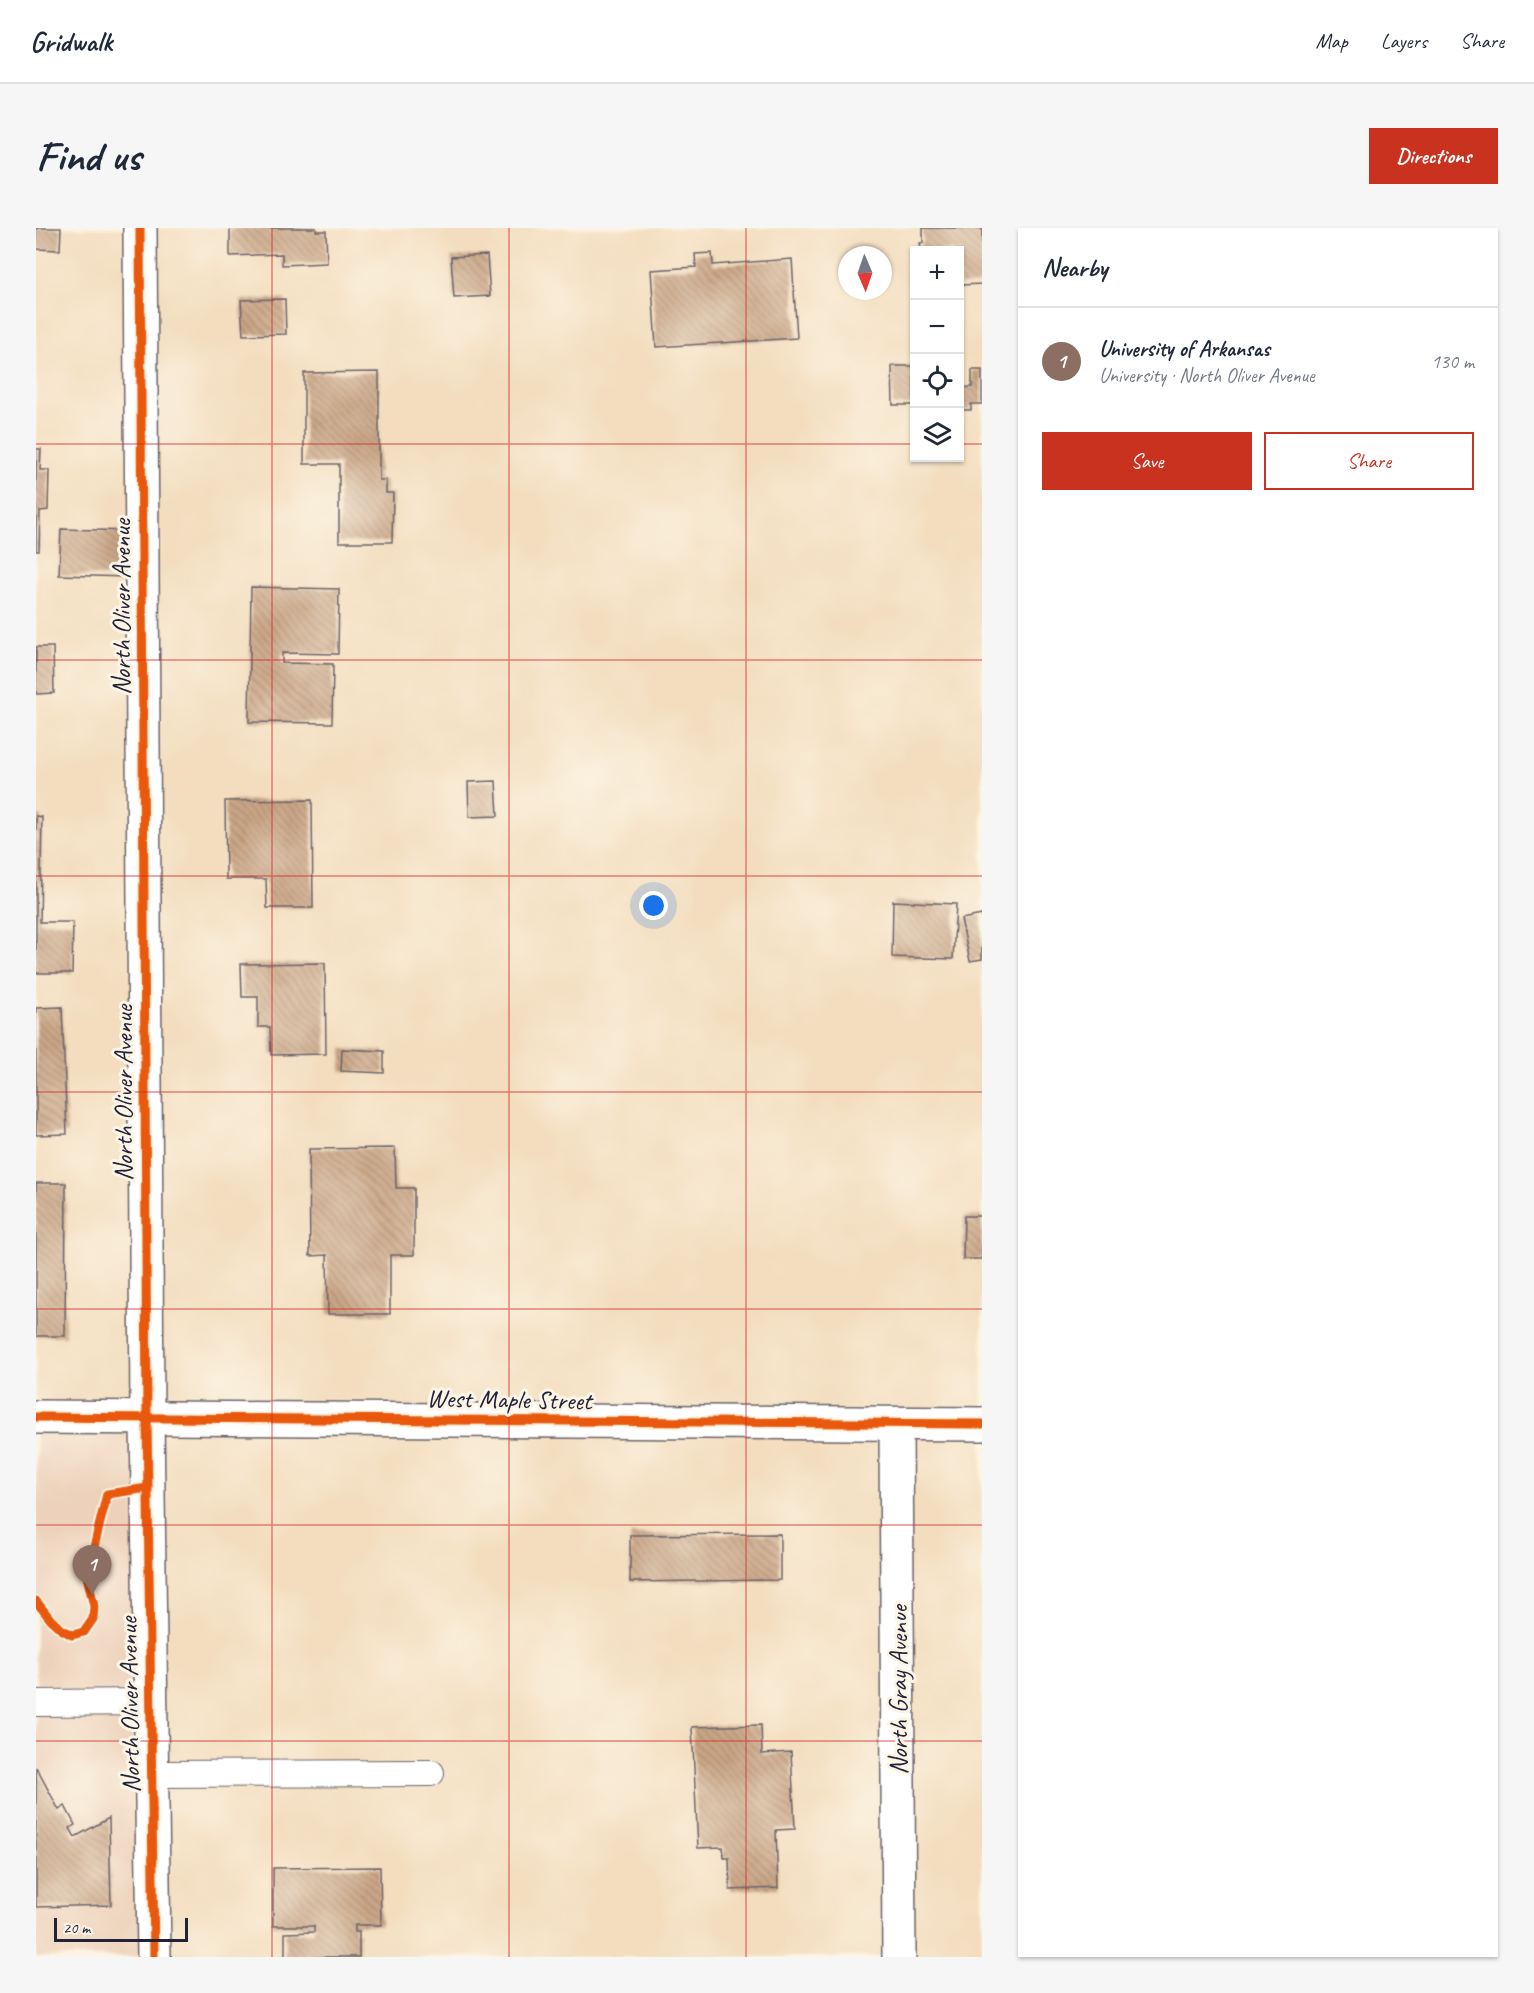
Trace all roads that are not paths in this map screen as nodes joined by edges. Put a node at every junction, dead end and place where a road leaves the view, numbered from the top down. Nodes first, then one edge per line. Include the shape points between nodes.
1 (140, 228) edge
2 (36, 1417) edge
3 (147, 1417) junction
4 (896, 1424) junction
5 (982, 1424) edge
6 (150, 1702) junction
7 (36, 1703) edge
8 (431, 1773) dead end
9 (151, 1774) junction
10 (154, 1957) edge
11 (899, 1957) edge

1 - 3 street, North Oliver Avenue
2 - 3 street, West Maple Street
3 - 4 street, West Maple Street
3 - 6 street, North Oliver Avenue
4 - 5 street, West Maple Street
4 - 11 street, North Gray Avenue
6 - 7 lane
6 - 9 street, North Oliver Avenue
8 - 9 lane
9 - 10 street, North Oliver Avenue

